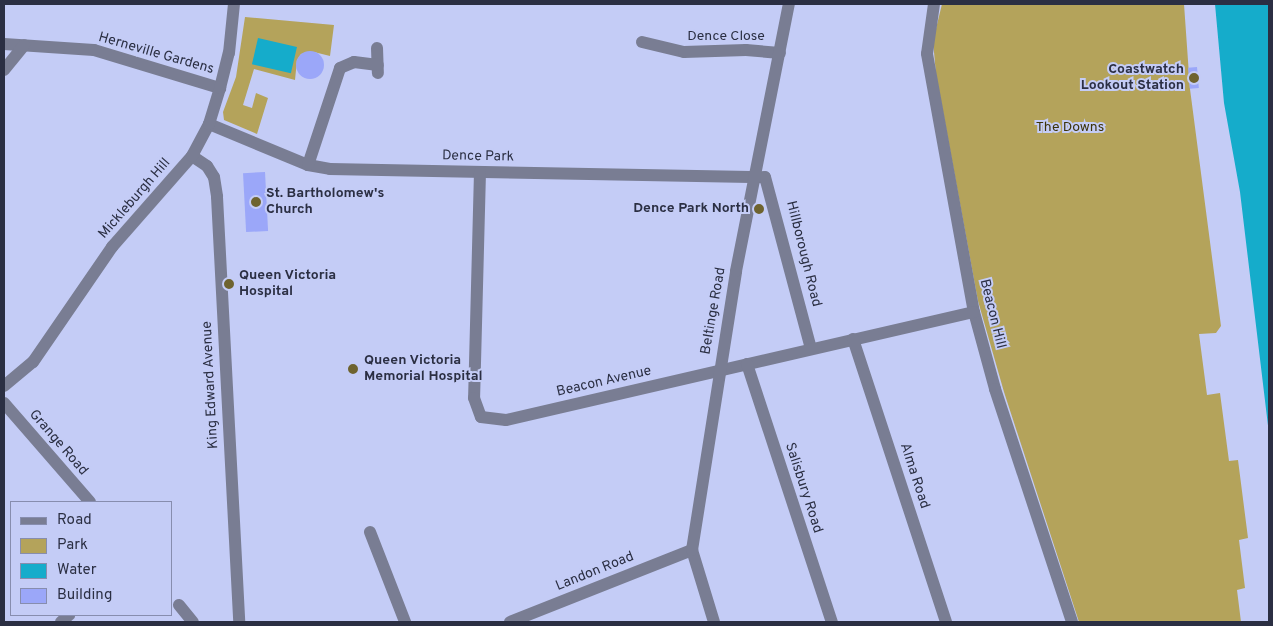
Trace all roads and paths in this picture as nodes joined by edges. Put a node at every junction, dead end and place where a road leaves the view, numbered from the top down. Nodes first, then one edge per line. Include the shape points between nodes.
1 (234, 4) edge
2 (789, 4) edge
3 (934, 4) edge
4 (642, 42) dead end
5 (4, 44) edge
6 (24, 45) junction
7 (377, 48) dead end
8 (780, 53) junction
9 (4, 70) edge
10 (220, 88) junction
11 (209, 124) junction
12 (192, 156) junction
13 (308, 165) junction
14 (480, 172) junction
15 (756, 175) junction
16 (974, 312) junction
17 (853, 339) junction
18 (811, 349) junction
19 (746, 364) junction
20 (720, 370) junction
21 (4, 386) edge
22 (4, 403) edge
23 (89, 501) edge
24 (370, 532) dead end
25 (391, 547) dead end
26 (692, 550) junction
27 (378, 552) junction
28 (179, 605) dead end
29 (193, 622) edge
30 (239, 622) edge
31 (405, 622) edge
32 (510, 622) edge
33 (714, 622) edge
34 (832, 622) edge
35 (946, 622) edge
36 (1072, 622) edge

1 - 10 street, Mickleburgh Hill via 229,53
2 - 8 street, Beltinge Road
3 - 16 street, Beacon Hill via 927,54
4 - 8 street, Dence Close via 684,52 746,50
5 - 6 street, Herneville Gardens
6 - 9 street
6 - 10 street, Herneville Gardens via 94,50
7 - 13 street via 378,69 354,62 340,68
8 - 15 street, Beltinge Road
10 - 11 street, Mickleburgh Hill
11 - 12 street, Mickleburgh Hill
11 - 13 street, Dence Park
12 - 21 street, Mickleburgh Hill via 112,247 33,362
12 - 30 street, King Edward Avenue via 208,166 214,177 217,197
13 - 14 street, Dence Park via 330,169
14 - 15 street, Dence Park
14 - 20 street, Beacon Avenue via 474,398 481,417 506,420
15 - 18 street, Hillborough Road via 765,177 770,189
15 - 20 street, Beltinge Road
16 - 17 street, Beacon Avenue
16 - 36 street, Beacon Hill via 998,398
17 - 18 street, Beacon Avenue
17 - 35 street, Alma Road
18 - 19 street, Beacon Avenue
19 - 20 street, Beacon Avenue
19 - 34 street, Salisbury Road
20 - 26 street, Beltinge Road
22 - 23 street, Grange Road
24 - 27 street
25 - 27 street
26 - 32 street, Landon Road
26 - 33 street, Beltinge Road
27 - 31 street
28 - 29 street

